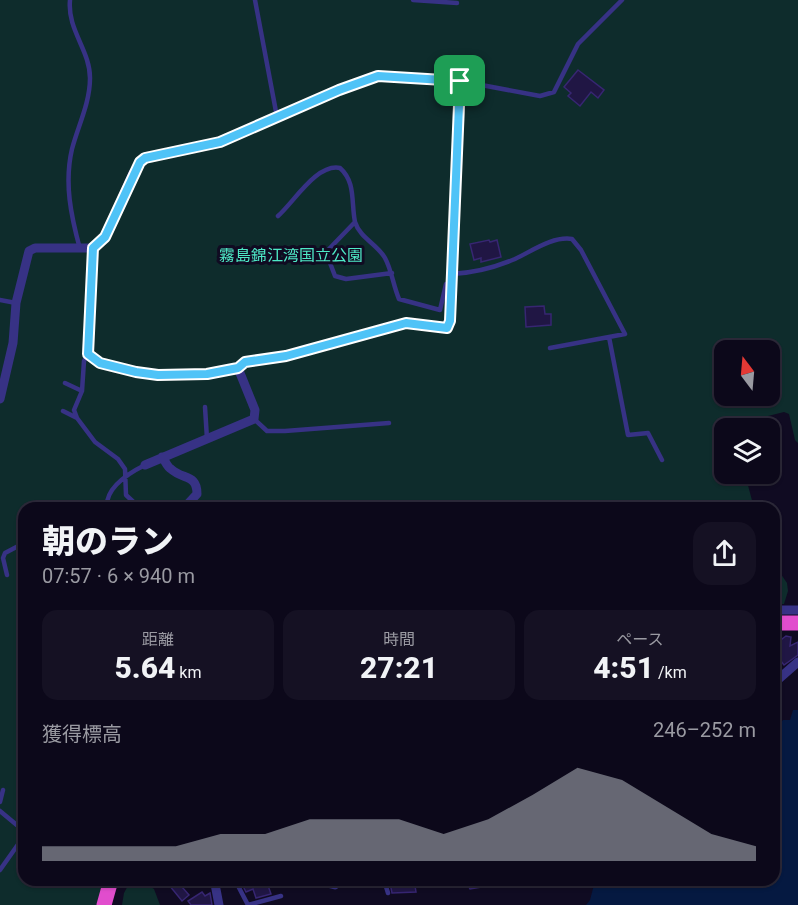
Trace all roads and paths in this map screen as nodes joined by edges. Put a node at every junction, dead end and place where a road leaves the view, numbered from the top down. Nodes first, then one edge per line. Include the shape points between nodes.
1 (70, 0) edge
2 (255, 0) edge
3 (413, 0) edge
4 (622, 0) edge
5 (456, 3) dead end
6 (460, 81) junction
7 (277, 117) junction
8 (278, 216) dead end
9 (355, 222) junction
10 (93, 248) junction
11 (80, 249) junction
12 (392, 273) junction
13 (452, 279) junction
14 (0, 300) edge
15 (16, 303) junction
16 (609, 337) junction
17 (550, 348) dead end
18 (88, 354) junction
19 (238, 368) junction
20 (65, 383) dead end
21 (82, 391) junction
22 (1, 394) edge
23 (205, 407) dead end
24 (63, 411) dead end
25 (76, 418) junction
26 (254, 419) junction
27 (389, 423) dead end
28 (207, 439) junction
29 (162, 457) junction
30 (662, 460) dead end
31 (144, 465) joint
32 (125, 477) junction
33 (108, 502) edge
34 (134, 502) edge
35 (190, 502) edge
36 (18, 546) edge
37 (8, 575) dead end
38 (780, 610) edge
39 (798, 610) edge
40 (780, 623) edge
41 (798, 623) edge
42 (798, 662) edge
43 (780, 678) edge
44 (3, 790) dead end
45 (0, 802) edge
46 (0, 811) edge
47 (18, 826) edge
48 (18, 844) edge
49 (0, 870) edge
50 (109, 886) edge
51 (215, 886) edge
52 (238, 886) edge
53 (386, 886) edge
54 (388, 893) dead end
55 (281, 896) dead end
56 (104, 905) edge
57 (219, 905) edge
58 (248, 905) edge

1 - 11 lane via 74,33 89,63 90,80 72,151 68,188
2 - 7 lane
3 - 5 lane
4 - 6 lane via 578,44 554,92 540,96
6 - 7 street via 378,76
6 - 13 street
7 - 10 street via 220,142 145,158 133,173 105,237
8 - 9 lane via 318,173 335,167 348,179
9 - 12 lane via 360,233 385,257
9 - 12 lane via 329,249 327,255 335,276 346,279
10 - 11 street
10 - 18 lane
11 - 15 street via 29,251
12 - 13 lane via 402,301 440,310 446,284
13 - 16 lane via 556,241 572,239 625,334
13 - 19 street via 447,328 406,323 286,356 245,362
14 - 15 lane
15 - 22 street via 13,343
16 - 17 lane
16 - 30 lane via 628,435 648,433
18 - 19 lane via 100,363 158,375 207,374
18 - 21 lane
19 - 26 street via 255,410
20 - 21 lane
21 - 25 lane via 74,410
23 - 28 lane
24 - 25 lane
25 - 32 lane via 95,442 118,459
26 - 27 lane via 267,431
26 - 28 street
28 - 29 street
29 - 31 street
29 - 35 street via 171,469 194,479 197,494
31 - 32 lane
32 - 33 lane via 112,490
32 - 34 lane via 126,495
36 - 37 lane via 4,553
38 - 39 street
40 - 41 highway
42 - 43 street
44 - 45 lane
46 - 47 lane
48 - 49 lane
50 - 56 highway
51 - 57 street
52 - 58 lane
53 - 54 lane
55 - 58 lane

